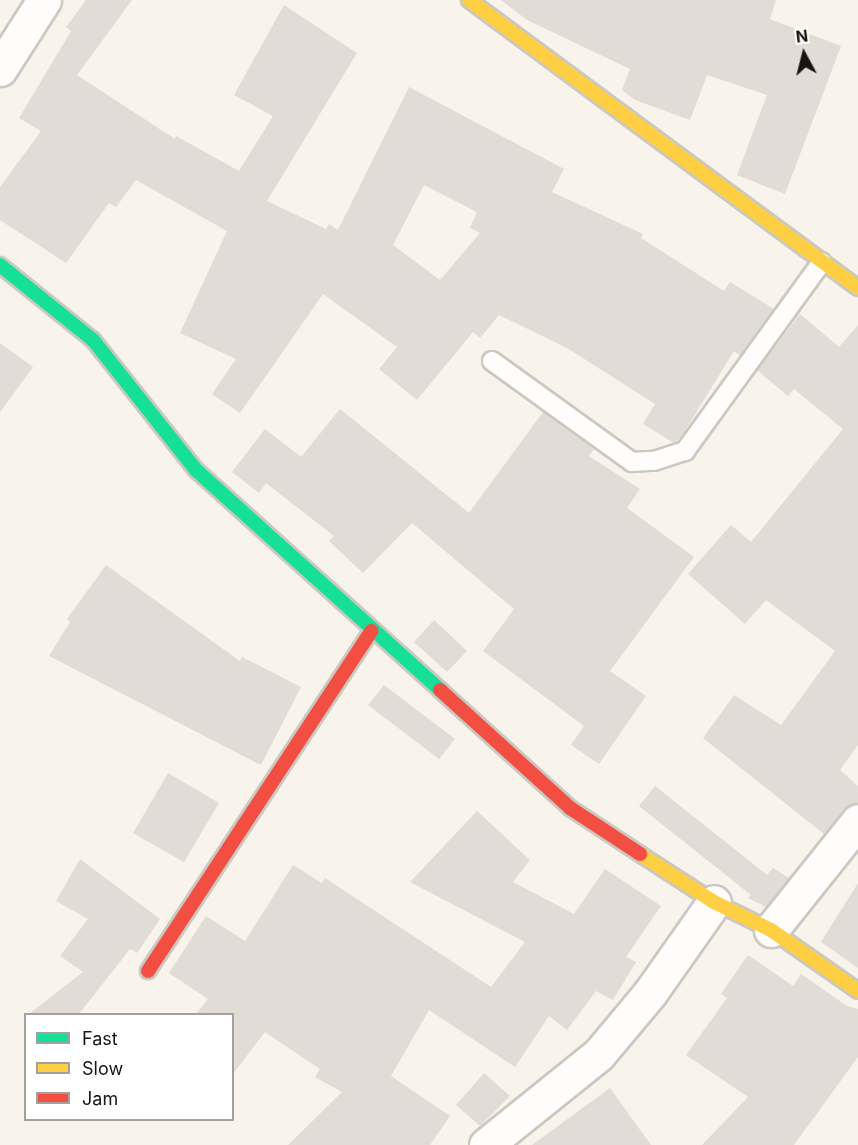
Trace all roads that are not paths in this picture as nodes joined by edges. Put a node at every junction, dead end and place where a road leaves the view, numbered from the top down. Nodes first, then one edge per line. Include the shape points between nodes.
1 (44, 0) edge
2 (469, 0) edge
3 (0, 69) edge
4 (822, 262) junction
5 (0, 265) edge
6 (858, 288) edge
7 (492, 361) dead end
8 (371, 631) junction
9 (858, 821) edge
10 (714, 902) junction
11 (771, 930) junction
12 (148, 971) dead end
13 (858, 991) edge
14 (486, 1145) edge

1 - 3 street
2 - 4 street
4 - 6 street
4 - 7 lane via 685,451 654,461 632,462
5 - 8 street via 93,340 196,470
8 - 10 street via 570,808
8 - 12 street
9 - 11 street
10 - 11 street
10 - 14 street via 650,993 599,1054
11 - 13 street

